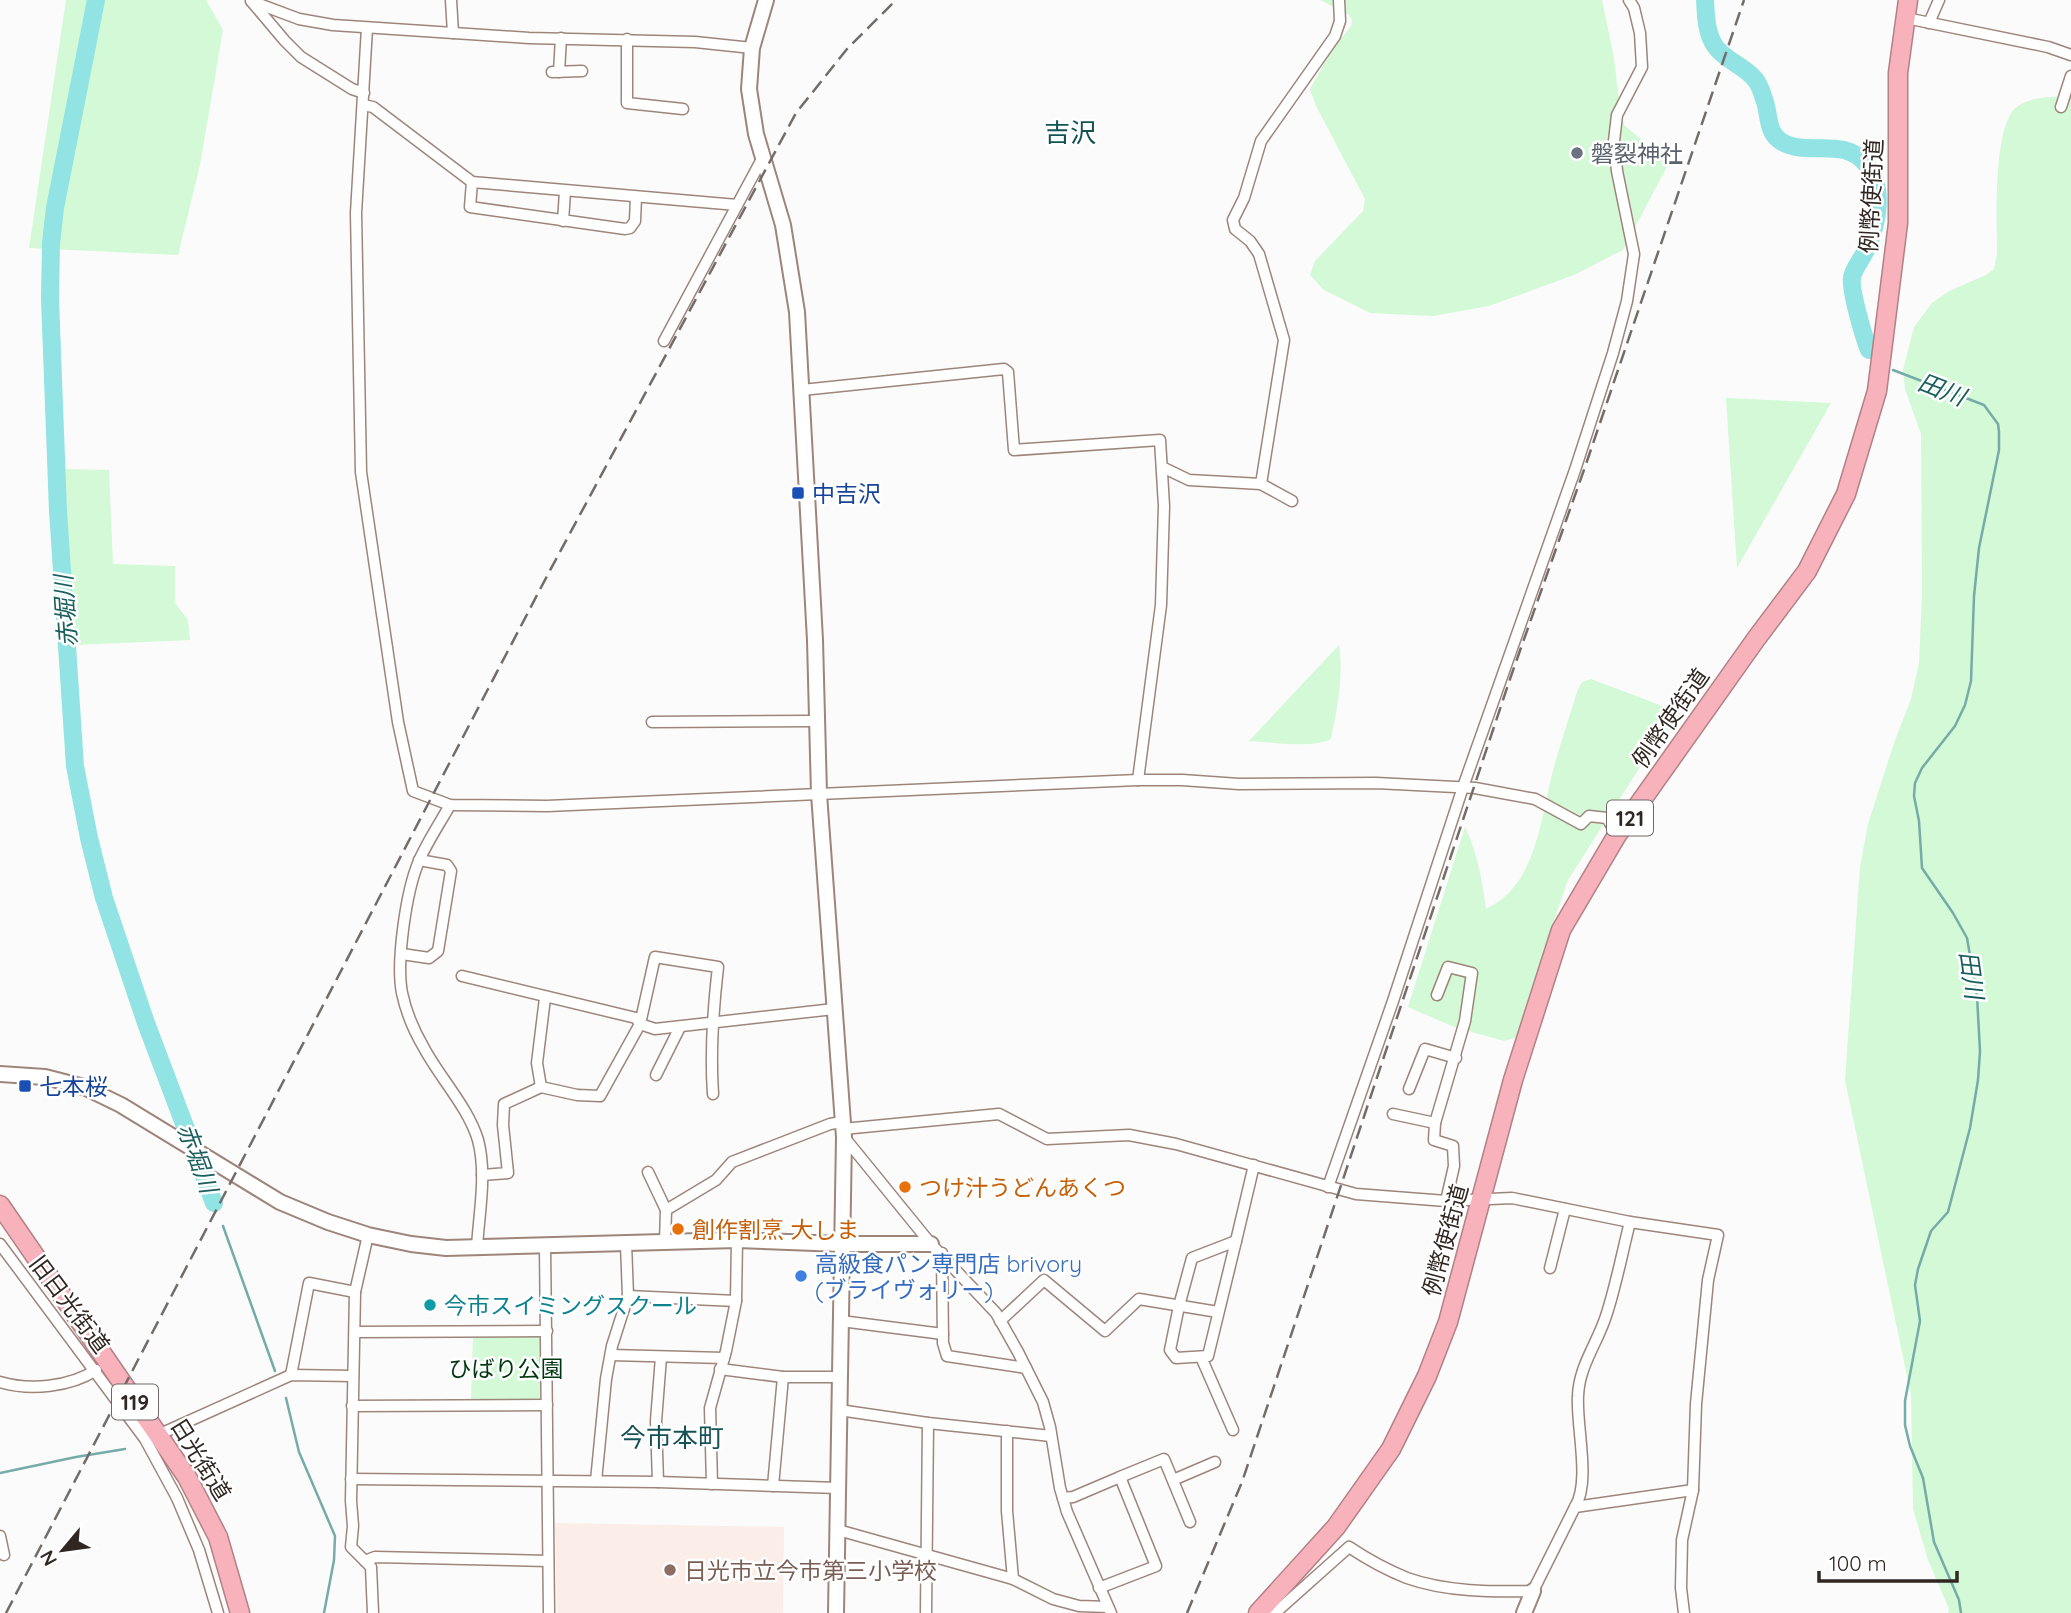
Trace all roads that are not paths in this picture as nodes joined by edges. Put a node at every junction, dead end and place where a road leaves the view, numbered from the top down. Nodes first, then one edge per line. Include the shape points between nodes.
1 (251, 0) edge
2 (451, 0) edge
3 (766, 0) edge
4 (1339, 0) edge
5 (1629, 0) edge
6 (1939, 0) edge
7 (1907, 9) edge
8 (1929, 23) junction
9 (367, 28) junction
10 (453, 33) junction
11 (561, 38) junction
12 (627, 39) junction
13 (752, 48) junction
14 (2071, 55) edge
15 (582, 71) dead end
16 (2071, 76) edge
17 (364, 93) junction
18 (363, 105) junction
19 (2061, 107) dead end
20 (683, 109) dead end
21 (763, 157) junction
22 (472, 182) junction
23 (565, 192) junction
24 (636, 197) junction
25 (737, 205) junction
26 (563, 221) junction
27 (664, 341) dead end
28 (802, 390) junction
29 (1162, 467) junction
30 (1261, 484) junction
31 (1292, 501) dead end
32 (816, 721) junction
33 (652, 722) dead end
34 (1138, 780) junction
35 (1463, 787) junction
36 (819, 794) junction
37 (450, 805) junction
38 (1617, 835) junction
39 (419, 860) junction
40 (402, 954) junction
41 (461, 976) dead end
42 (1437, 995) dead end
43 (545, 998) junction
44 (834, 1009) junction
45 (712, 1023) junction
46 (640, 1024) junction
47 (680, 1027) junction
48 (1456, 1058) junction
49 (0, 1074) edge
50 (656, 1075) dead end
51 (541, 1087) junction
52 (1409, 1088) dead end
53 (713, 1094) dead end
54 (1393, 1114) dead end
55 (1435, 1123) junction
56 (843, 1129) junction
57 (1254, 1165) junction
58 (648, 1172) dead end
59 (482, 1175) junction
60 (1328, 1187) junction
61 (1481, 1199) junction
62 (1446, 1200) junction
63 (0, 1205) edge
64 (1565, 1209) junction
65 (666, 1210) junction
66 (1630, 1222) junction
67 (18, 1233) junction
68 (368, 1235) junction
69 (737, 1240) junction
70 (1236, 1241) junction
71 (665, 1243) junction
72 (0, 1244) edge
73 (626, 1244) junction
74 (841, 1244) junction
75 (545, 1246) junction
76 (477, 1247) junction
77 (937, 1249) junction
78 (1550, 1268) dead end
79 (355, 1292) junction
80 (628, 1296) junction
81 (736, 1301) junction
82 (1179, 1306) junction
83 (1218, 1312) junction
84 (841, 1321) junction
85 (1000, 1321) junction
86 (547, 1331) junction
87 (355, 1332) junction
88 (943, 1335) junction
89 (611, 1355) junction
90 (661, 1357) junction
91 (1201, 1357) junction
92 (724, 1358) junction
93 (1026, 1368) junction
94 (720, 1369) junction
95 (96, 1370) junction
96 (291, 1375) junction
97 (353, 1376) junction
98 (782, 1377) junction
99 (839, 1377) junction
100 (0, 1382) edge
101 (547, 1405) junction
102 (352, 1406) junction
103 (839, 1410) junction
104 (928, 1423) junction
105 (1233, 1430) dead end
106 (1006, 1431) junction
107 (158, 1435) junction
108 (1051, 1436) junction
109 (1215, 1462) dead end
110 (1120, 1477) junction
111 (351, 1479) junction
112 (548, 1480) junction
113 (1173, 1480) junction
114 (596, 1481) junction
115 (658, 1482) junction
116 (712, 1484) junction
117 (773, 1486) junction
118 (838, 1488) junction
119 (1693, 1490) junction
120 (1063, 1498) junction
121 (1575, 1507) junction
122 (1190, 1522) dead end
123 (838, 1530) junction
124 (0, 1536) edge
125 (925, 1554) junction
126 (4, 1555) dead end
127 (365, 1561) junction
128 (548, 1561) junction
129 (1013, 1579) junction
130 (1099, 1588) junction
131 (1533, 1591) junction
132 (1110, 1610) edge
133 (218, 1613) edge
134 (240, 1613) edge
135 (373, 1613) edge
136 (549, 1613) edge
137 (836, 1613) edge
138 (926, 1613) edge
139 (1258, 1613) edge
140 (1275, 1613) edge
141 (1524, 1613) edge
142 (1684, 1613) edge

1 - 9 street via 313,23
1 - 17 street via 301,57
2 - 10 street
3 - 13 street
4 - 30 street via 1335,36 1261,141 1233,220 1235,229 1259,254 1284,340
5 - 35 street via 1640,33 1642,67 1617,115 1614,141 1634,254 1628,301 1579,457
6 - 8 street
7 - 8 street
7 - 38 highway, 例幣使街道 / 121 via 1898,73 1898,223 1877,391 1846,494 1807,571
8 - 14 street
9 - 10 street
9 - 17 street
10 - 11 street
11 - 12 street
11 - 15 street via 555,72
12 - 13 street
12 - 20 street via 627,103
13 - 21 street via 748,89
16 - 19 street
17 - 18 street
18 - 22 street via 373,107
18 - 37 street via 356,214 364,498 413,791
21 - 25 street
21 - 28 street via 790,264
22 - 23 street
22 - 26 street via 470,208
23 - 24 street
23 - 26 street
24 - 25 street
24 - 26 street via 635,221 630,228
25 - 27 street
28 - 29 street via 1004,369 1008,372 1014,450 1160,440
28 - 32 street
29 - 30 street via 1189,480
29 - 34 street via 1161,605
30 - 31 street
32 - 33 street
32 - 36 street
34 - 35 street
34 - 36 street
35 - 38 street via 1535,799 1581,824 1590,816 1607,818
35 - 60 street
36 - 37 street via 547,806
36 - 44 street
37 - 39 street
38 - 61 highway, 例幣使街道 / 121 via 1561,930
39 - 40 street
39 - 40 street via 447,865 451,871 438,951 429,958
40 - 59 street via 402,993 411,1021 476,1135
41 - 43 street
42 - 48 street via 1448,967 1472,973
43 - 46 street via 636,1018
43 - 51 street via 537,1063
44 - 45 street
44 - 56 street
45 - 46 street via 718,967 655,957
45 - 47 street
45 - 53 street
46 - 47 street via 655,1029
46 - 51 street via 600,1096
47 - 50 street
48 - 52 street via 1425,1049
48 - 55 street
49 - 68 street via 38,1076 85,1087 280,1202
51 - 59 street via 504,1104 508,1173
54 - 55 street
55 - 62 street via 1434,1140 1453,1146 1454,1166
56 - 57 street via 999,1114 1047,1139 1129,1135
56 - 65 street via 830,1124 732,1162 716,1180
56 - 74 street
56 - 77 street
57 - 60 street
57 - 70 street
58 - 65 street
59 - 76 street
60 - 62 street via 1356,1194
61 - 62 street
61 - 64 street via 1512,1198
61 - 139 highway, 例幣使街道 / 121 via 1448,1322 1391,1448 1336,1527
63 - 67 highway, 日光街道 / 119
64 - 66 street
64 - 78 street
65 - 71 street
66 - 119 street via 1718,1235 1702,1335
66 - 121 street via 1605,1318 1580,1375 1577,1398 1582,1461 1580,1500
67 - 72 street
67 - 107 highway, 日光街道 / 119
68 - 76 street via 427,1246
68 - 79 street
69 - 71 street
69 - 74 street
69 - 81 street
70 - 82 street via 1192,1258
70 - 83 street
71 - 73 street
72 - 95 street, 旧日光街道
73 - 75 street
73 - 80 street
74 - 77 street
74 - 84 street
75 - 76 street
75 - 86 street
77 - 85 street
77 - 88 street
79 - 87 street
79 - 96 street via 309,1283
80 - 81 street
80 - 89 street
81 - 92 street
82 - 83 street
82 - 85 street via 1139,1299 1105,1331 1044,1280
82 - 91 street via 1170,1350 1176,1358
83 - 91 street via 1208,1356
84 - 88 street
84 - 99 street
85 - 93 street
86 - 87 street
86 - 101 street
87 - 97 street
88 - 93 street via 947,1356
89 - 90 street
89 - 114 street
90 - 92 street
90 - 115 street
91 - 105 street
92 - 94 street
93 - 108 street
94 - 98 street
94 - 116 street via 710,1408
95 - 100 street via 72,1382 31,1386
95 - 133 street, 旧日光街道 via 145,1439 177,1498
96 - 97 street
96 - 107 street
97 - 102 street
98 - 99 street
98 - 117 street
99 - 103 street
101 - 102 street
101 - 112 street
102 - 111 street
103 - 104 street
103 - 118 street
104 - 106 street
104 - 125 street
106 - 108 street
106 - 129 street
107 - 134 highway, 日光街道 / 119 via 211,1520
108 - 120 street
109 - 113 street
110 - 113 street via 1164,1459
110 - 120 street
110 - 130 street via 1156,1566
111 - 112 street
111 - 127 street via 351,1547
112 - 114 street
112 - 128 street
113 - 122 street
114 - 115 street
115 - 116 street
116 - 117 street
117 - 118 street
118 - 123 street
119 - 121 street
119 - 142 street via 1682,1540
120 - 130 street
121 - 131 street
123 - 125 street
123 - 137 street
124 - 126 street
125 - 129 street
125 - 138 street
127 - 128 street via 375,1557
127 - 135 street via 370,1567
128 - 136 street
129 - 132 street via 1054,1599
130 - 132 street
131 - 140 street via 1447,1587 1409,1579 1349,1547
131 - 141 street

